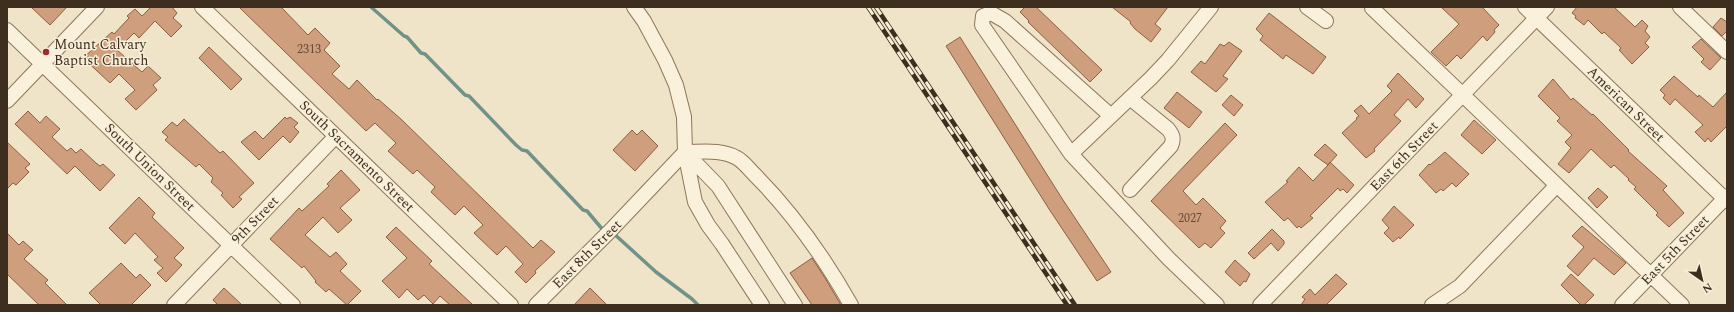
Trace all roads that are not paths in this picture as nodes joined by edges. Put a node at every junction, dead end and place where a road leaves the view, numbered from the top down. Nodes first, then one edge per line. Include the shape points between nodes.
1 (97, 7) edge
2 (202, 7) edge
3 (634, 7) edge
4 (1210, 7) edge
5 (1307, 7) edge
6 (1525, 7) edge
7 (1547, 7) edge
8 (1680, 7) edge
9 (1372, 8) edge
10 (1537, 18) junction
11 (1326, 21) dead end
12 (7, 30) edge
13 (1727, 52) edge
14 (42, 64) junction
15 (1463, 95) junction
16 (1130, 98) junction
17 (7, 101) edge
18 (1111, 116) junction
19 (336, 136) junction
20 (685, 152) junction
21 (1071, 154) junction
22 (1557, 185) junction
23 (1130, 190) dead end
24 (1726, 198) edge
25 (231, 246) junction
26 (1651, 275) junction
27 (174, 305) edge
28 (293, 305) edge
29 (511, 305) edge
30 (536, 305) edge
31 (762, 305) edge
32 (795, 305) edge
33 (851, 305) edge
34 (1217, 305) edge
35 (1260, 305) edge
36 (1432, 305) edge
37 (1622, 305) edge
38 (1682, 305) edge

1 - 14 street
2 - 19 street, South Sacramento Street
3 - 20 street via 665,60 676,85 684,117
4 - 16 street via 1151,78
5 - 11 street
6 - 10 street, American Street
7 - 10 street, East 6th Street
8 - 13 street
9 - 15 street
10 - 15 street, East 6th Street
10 - 24 street, American Street
12 - 14 street, South Union Street
14 - 17 street
14 - 25 street, South Union Street
15 - 22 street
15 - 35 street, East 6th Street
16 - 18 street
16 - 23 street via 1168,129 1173,140 1171,146
18 - 21 street
18 - 21 street via 1005,21 991,13 983,16 982,24
19 - 25 street, 9th Street
19 - 29 street, South Sacramento Street
20 - 30 street, East 8th Street
20 - 31 street via 695,202
20 - 32 street via 718,186
20 - 33 street via 721,151 738,158 761,181 800,229 840,285
21 - 34 street via 1169,259
22 - 26 street
22 - 36 street via 1460,286
24 - 26 street, East 5th Street
25 - 27 street, 9th Street
25 - 28 street, South Union Street
26 - 37 street, East 5th Street
26 - 38 street

